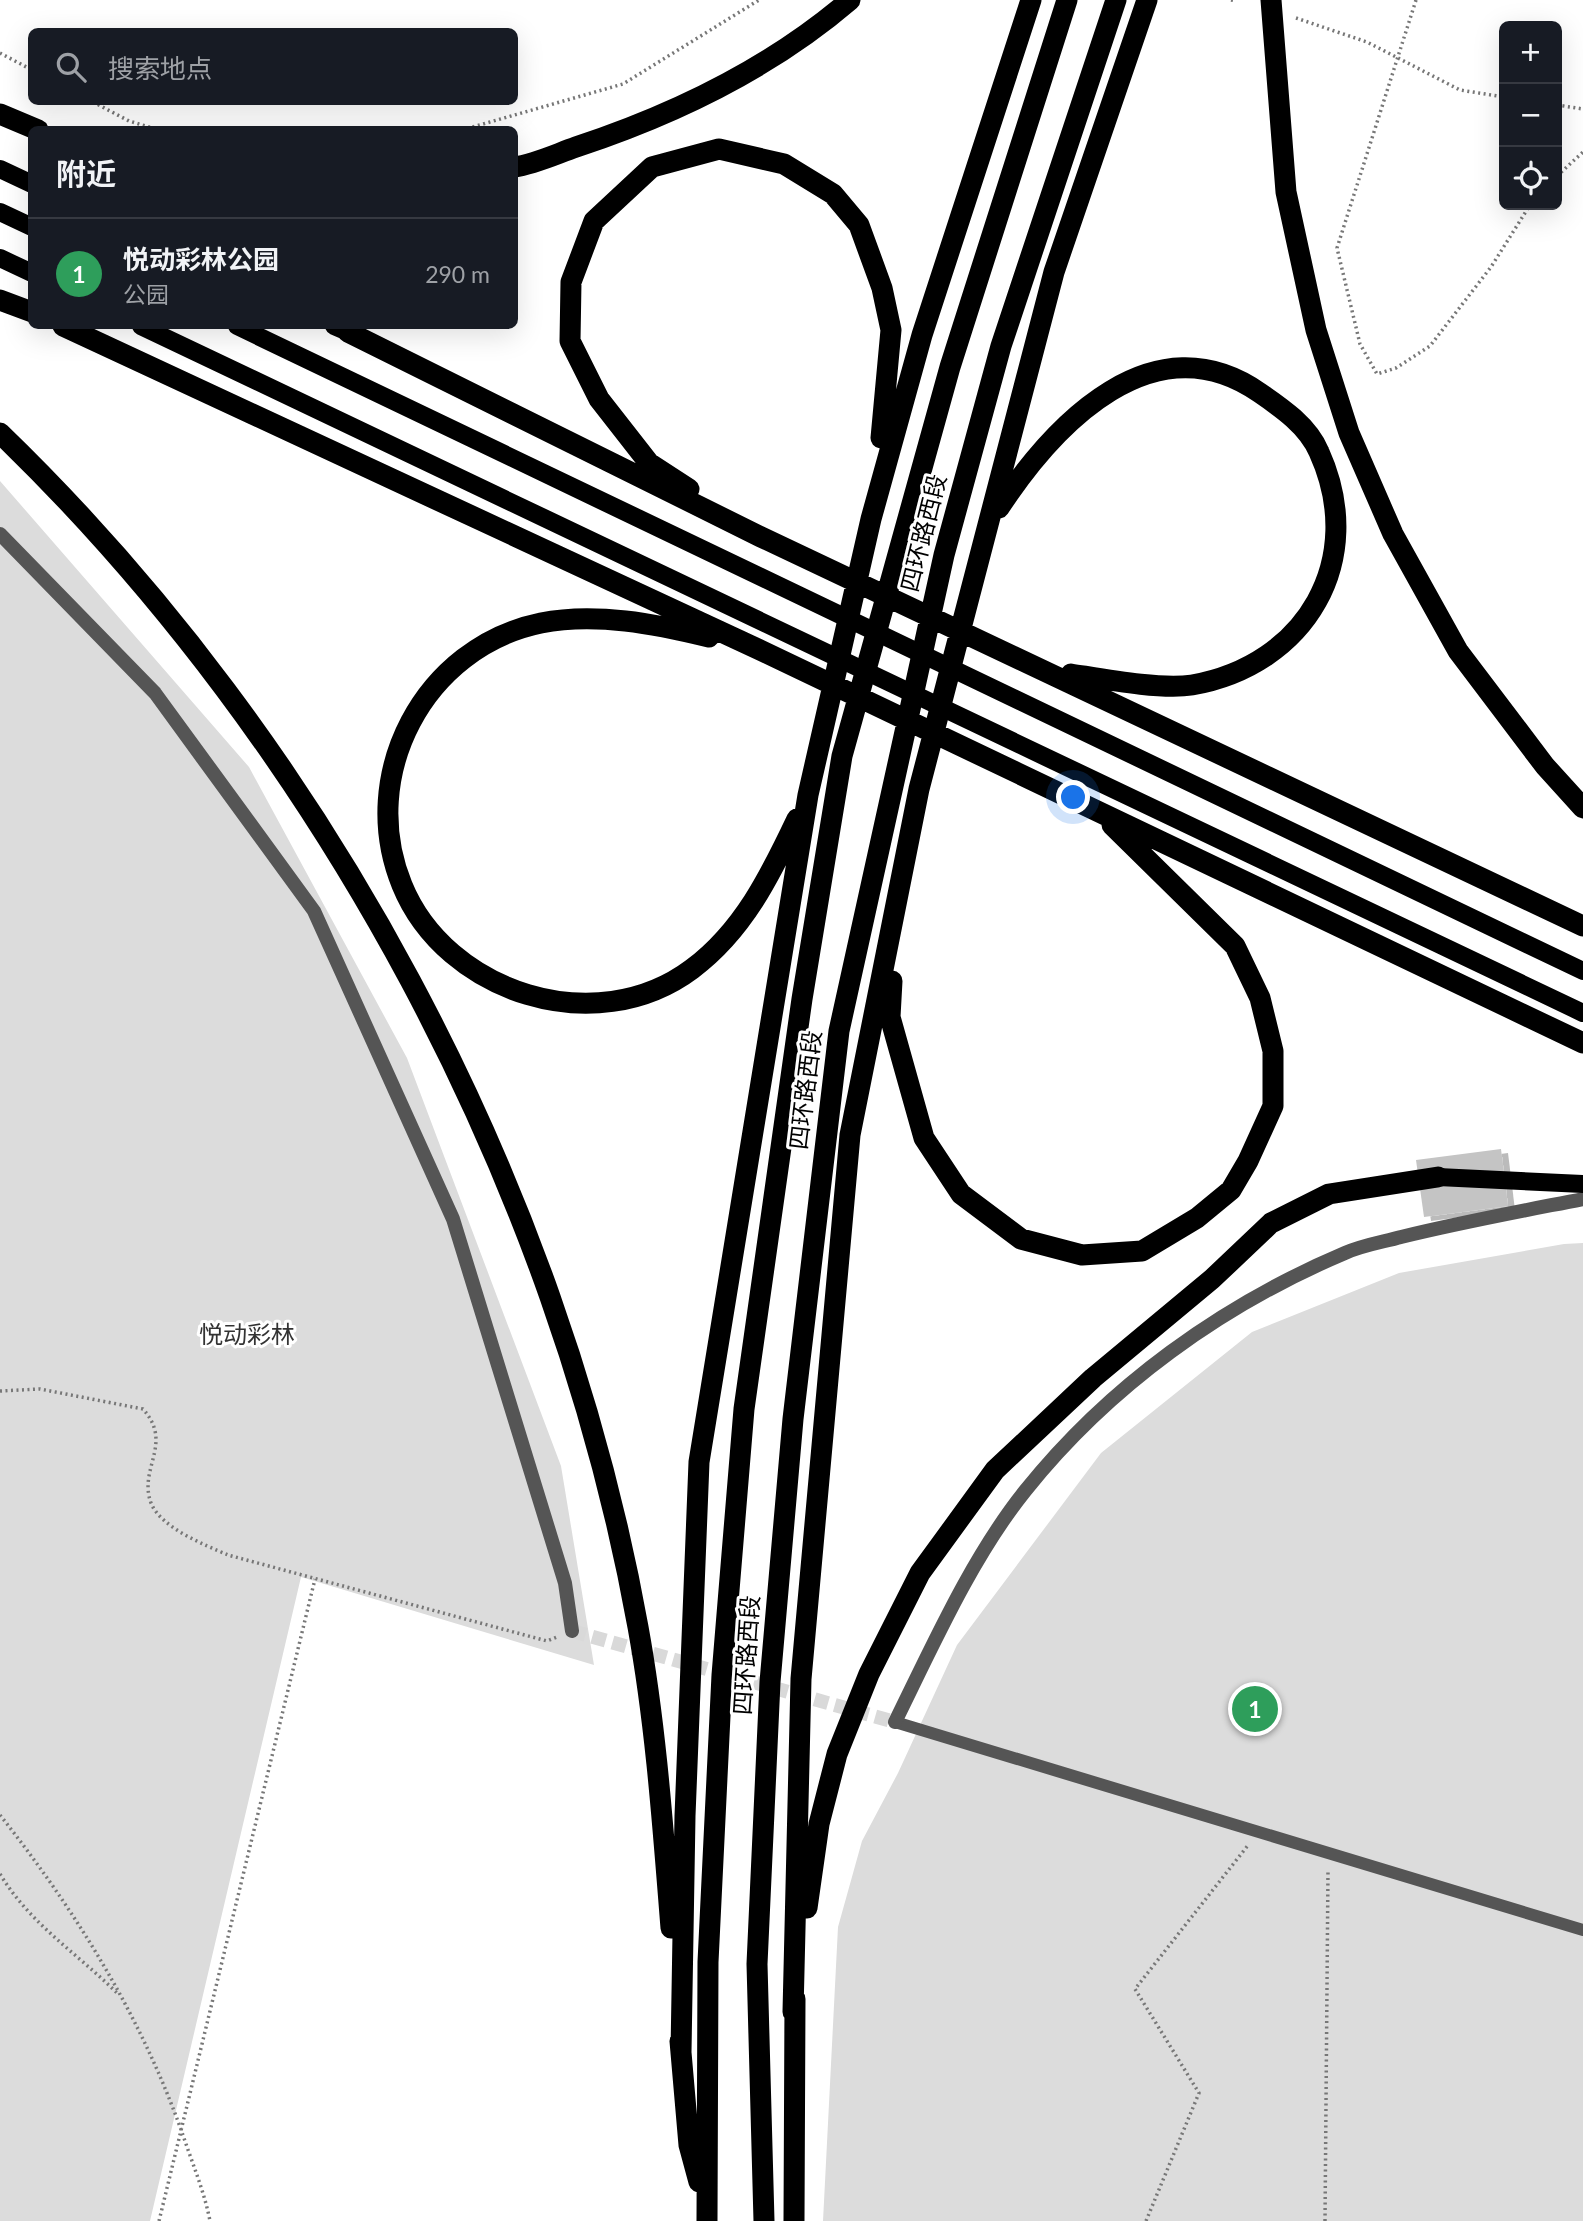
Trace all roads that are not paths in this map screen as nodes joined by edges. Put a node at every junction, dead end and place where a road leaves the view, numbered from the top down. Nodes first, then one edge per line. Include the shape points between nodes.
1 (850, 0) edge
2 (1031, 0) edge
3 (1067, 0) edge
4 (1116, 0) edge
5 (1147, 0) edge
6 (1271, 0) edge
7 (0, 114) edge
8 (28, 126) edge
9 (518, 166) edge
10 (0, 169) edge
11 (28, 182) edge
12 (0, 212) edge
13 (28, 225) edge
14 (0, 258) edge
15 (28, 271) edge
16 (0, 300) edge
17 (28, 310) edge
18 (69, 329) edge
19 (147, 329) edge
20 (243, 329) edge
21 (341, 329) edge
22 (0, 433) edge
23 (870, 519) junction
24 (990, 521) junction
25 (0, 534) edge
26 (761, 537) junction
27 (760, 650) junction
28 (1048, 671) junction
29 (808, 795) junction
30 (1583, 808) edge
31 (1100, 814) junction
32 (896, 901) junction
33 (1583, 926) edge
34 (1583, 971) edge
35 (1583, 1013) edge
36 (1583, 1043) edge
37 (1438, 1177) joint
38 (1583, 1184) edge
39 (1583, 1199) edge
40 (572, 1631) road end
41 (895, 1722) joint
42 (1583, 1930) edge
43 (793, 2012) junction
44 (681, 2052) junction
45 (706, 2212) edge
46 (764, 2221) edge
47 (794, 2221) edge

1 - 9 highway via 823,23 711,91 616,134
2 - 23 highway via 922,335
3 - 45 highway, 四环路西段 via 950,367 842,756 802,999 744,1409 721,1689 708,1962
4 - 46 highway, 四环路西段 via 1001,346 944,555 839,1031 793,1419 770,1682 757,1964
5 - 24 highway via 1054,272
6 - 30 highway via 1286,192 1316,330 1349,433 1393,534 1458,651 1545,766
7 - 8 highway
10 - 11 main road
12 - 13 main road
14 - 15 main road
16 - 17 highway
18 - 27 highway
19 - 35 main road
20 - 34 main road
21 - 26 highway
22 - 44 highway via 149,591 274,757 382,931 438,1034 491,1150 545,1284 582,1398 638,1627 660,1792
23 - 26 highway via 888,390 891,330 882,288 859,225 833,194 784,164 719,149 652,167 594,221 571,282 570,341 599,399 649,463
23 - 29 highway
24 - 28 highway via 1045,446 1093,401 1147,371 1197,367 1248,384 1289,413 1319,450 1336,503 1335,556 1322,598 1288,641 1237,674 1189,685
24 - 32 highway via 919,789
25 - 40 street via 155,693 314,912 453,1219 565,1583
26 - 28 highway
27 - 29 highway via 683,630 585,619 541,623 498,637 453,667 421,700 399,741 389,780 387,831 402,886 423,922 455,958 496,983 532,998 569,1003 612,1001 651,991 689,971 718,948 764,889
27 - 31 highway
28 - 33 highway
29 - 44 highway via 699,1462
31 - 32 highway via 1235,946 1260,998 1273,1051 1273,1107 1231,1190 1197,1219 1142,1251 1082,1255 1021,1239 961,1194 924,1138 890,1017
31 - 36 highway
32 - 43 highway via 850,1135 824,1408 801,1679
37 - 38 main road
37 - 43 highway via 1329,1194 1271,1223 1093,1378 996,1470 920,1573 869,1674 837,1754 819,1824
39 - 41 street via 1458,1223 1347,1252 1238,1306 1161,1356 1098,1412 1025,1492 958,1595
41 - 42 lane
43 - 47 highway
44 - 45 highway via 689,2145

